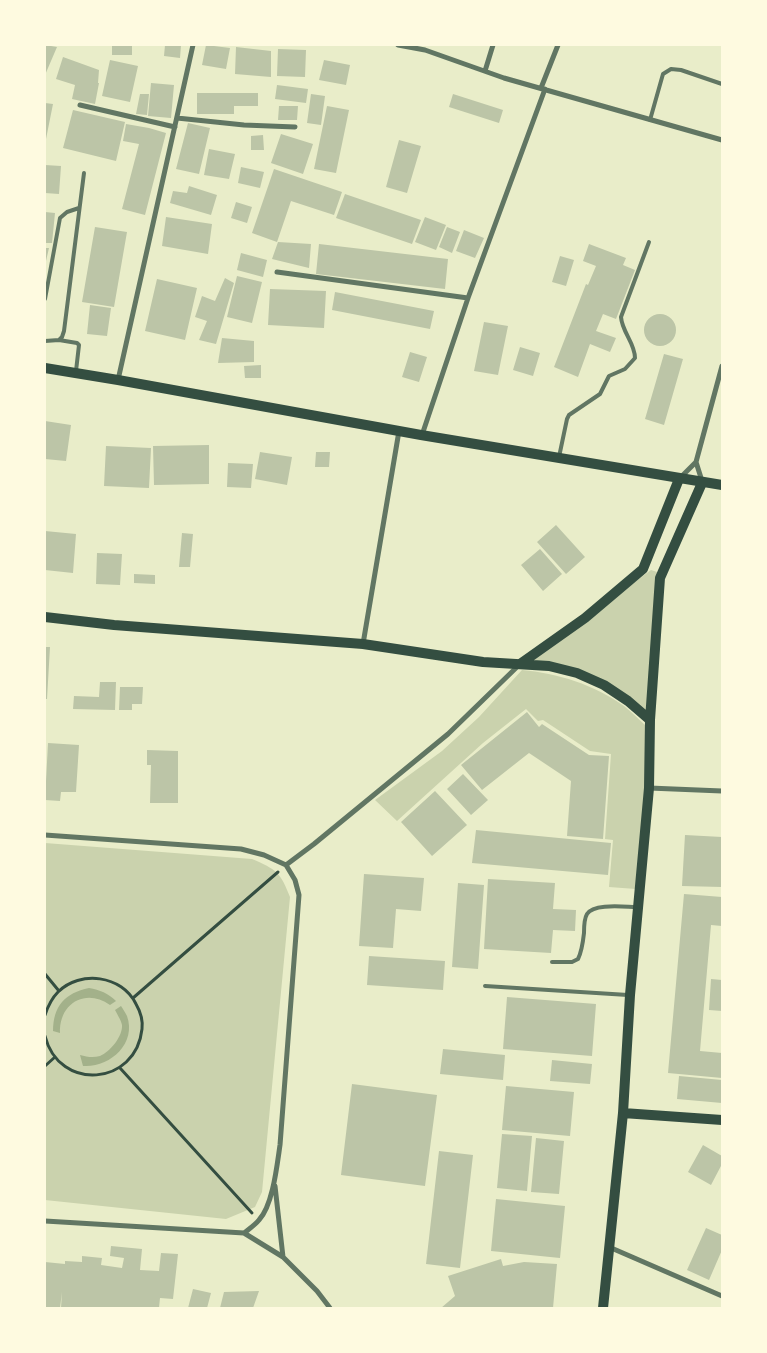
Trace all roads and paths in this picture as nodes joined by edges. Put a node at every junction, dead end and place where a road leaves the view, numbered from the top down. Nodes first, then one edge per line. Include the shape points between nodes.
1 (193, 45) edge
2 (398, 45) edge
3 (432, 45) edge
4 (493, 45) edge
5 (558, 45) edge
6 (430, 52) junction
7 (486, 71) junction
8 (722, 84) edge
9 (543, 88) junction
10 (80, 105) dead end
11 (177, 118) junction
12 (650, 120) junction
13 (175, 127) junction
14 (295, 127) dead end
15 (722, 140) edge
16 (84, 172) dead end
17 (79, 208) junction
18 (649, 242) dead end
19 (278, 272) dead end
20 (468, 298) junction
21 (45, 299) edge
22 (45, 340) edge
23 (59, 340) junction
24 (722, 366) edge
25 (45, 368) edge
26 (76, 373) junction
27 (118, 380) junction
28 (399, 431) junction
29 (422, 435) junction
30 (559, 459) junction
31 (696, 462) junction
32 (679, 479) junction
33 (702, 483) junction
34 (722, 485) edge
35 (642, 569) junction
36 (660, 578) junction
37 (45, 617) edge
38 (363, 644) junction
39 (520, 664) junction
40 (650, 720) junction
41 (649, 788) junction
42 (722, 791) edge
43 (45, 835) edge
44 (286, 865) junction
45 (638, 906) junction
46 (552, 962) dead end
47 (45, 974) edge
48 (485, 986) dead end
49 (59, 991) junction
50 (630, 995) junction
51 (133, 998) junction
52 (45, 1015) edge
53 (45, 1036) edge
54 (55, 1058) junction
55 (45, 1066) edge
56 (120, 1068) junction
57 (623, 1113) junction
58 (722, 1120) edge
59 (274, 1183) junction
60 (259, 1220) junction
61 (45, 1221) edge
62 (244, 1233) junction
63 (608, 1247) junction
64 (283, 1257) junction
65 (722, 1296) edge
66 (330, 1308) edge
67 (603, 1308) edge

1 - 11 street
2 - 6 street
3 - 6 street
4 - 7 street
5 - 9 street
6 - 7 street
7 - 9 street
8 - 12 lane via 671,69 663,74
9 - 12 street
9 - 20 street
10 - 13 street
11 - 13 street
11 - 14 street
12 - 15 street
13 - 27 street
16 - 17 lane
17 - 21 lane via 60,218
17 - 23 lane via 64,331
18 - 30 lane via 621,317 635,358 625,369 609,376 600,394 569,415
19 - 20 street
20 - 29 street
22 - 23 lane
23 - 26 lane via 79,345
24 - 31 street
25 - 26 main road
26 - 27 main road
27 - 28 main road
28 - 29 main road
28 - 38 street
29 - 30 main road
30 - 32 main road
31 - 32 street
31 - 33 street
32 - 33 main road
32 - 35 main road
33 - 34 main road
33 - 36 main road
35 - 36 main road via 652,565 660,568
35 - 39 main road via 585,618
36 - 40 main road
37 - 38 main road via 114,626
38 - 39 main road via 483,662
39 - 40 main road via 549,666 577,673 612,690
39 - 44 street via 448,734
40 - 41 main road
41 - 42 street
41 - 45 main road
43 - 44 street via 241,849
44 - 51 path
44 - 59 street via 300,895 280,1145
45 - 46 lane via 592,909 585,918 582,952 578,959
45 - 50 main road
47 - 49 path
48 - 50 lane
49 - 51 path via 73,982 89,978 106,979 121,986
49 - 52 path
50 - 57 main road
51 - 56 path via 140,1012 142,1028 132,1057
53 - 54 path
54 - 55 path
54 - 56 path via 78,1074 106,1074
56 - 60 path
57 - 58 main road
57 - 63 main road
59 - 60 street
59 - 64 street
60 - 62 street
61 - 62 street
62 - 64 street
63 - 65 street
63 - 67 main road
64 - 66 street

